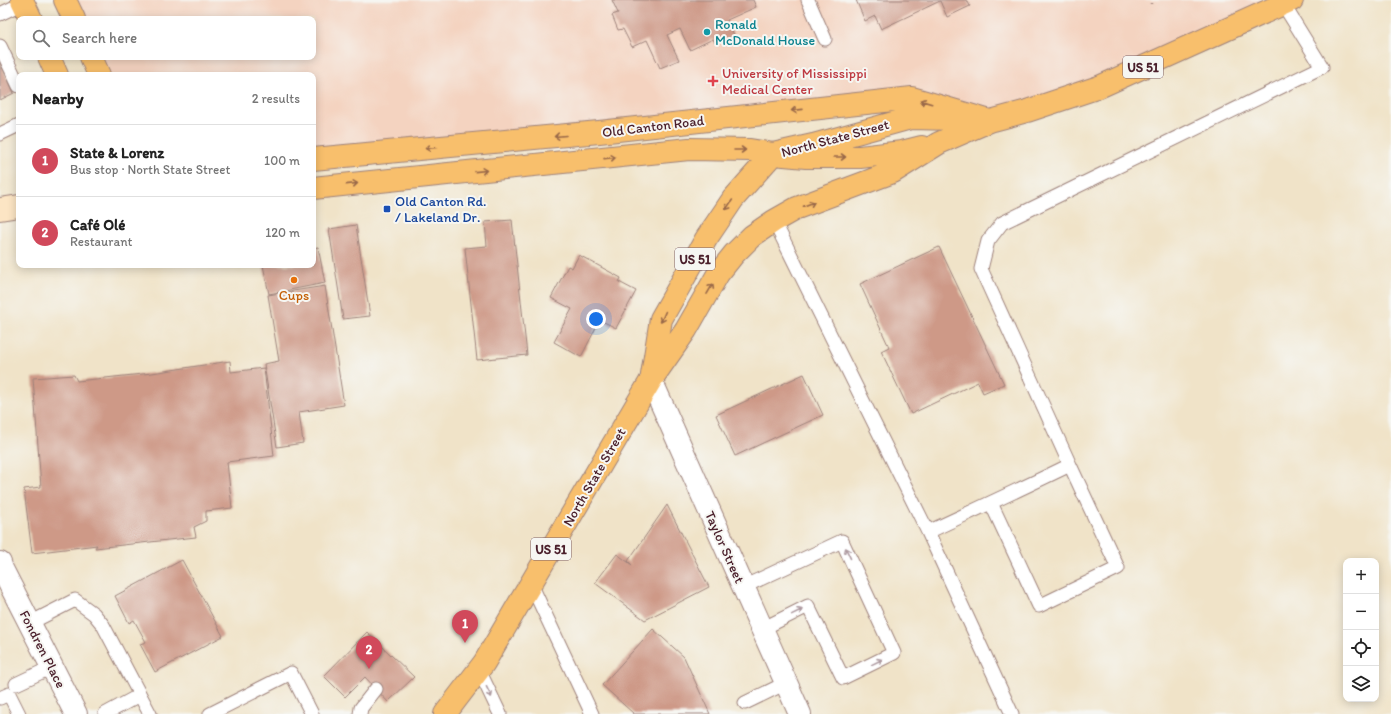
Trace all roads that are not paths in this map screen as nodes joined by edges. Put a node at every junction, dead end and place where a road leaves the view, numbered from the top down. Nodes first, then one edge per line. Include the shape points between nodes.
1 (65, 0) edge
2 (808, 0) edge
3 (1288, 2) edge
4 (25, 7) edge
5 (0, 14) edge
6 (73, 16) edge
7 (825, 39) dead end
8 (1, 51) edge
9 (50, 60) edge
10 (92, 60) edge
11 (56, 72) edge
12 (98, 72) edge
13 (16, 85) edge
14 (990, 121) junction
15 (16, 126) edge
16 (0, 134) edge
17 (939, 142) junction
18 (773, 154) junction
19 (316, 159) edge
20 (316, 188) edge
21 (16, 206) edge
22 (0, 209) edge
23 (774, 221) junction
24 (651, 380) junction
25 (1070, 465) junction
26 (991, 503) junction
27 (928, 532) junction
28 (0, 563) edge
29 (531, 584) junction
30 (743, 587) junction
31 (30, 623) junction
32 (762, 629) junction
33 (52, 668) junction
34 (479, 670) junction
35 (786, 683) junction
36 (16, 684) dead end
37 (376, 690) dead end
38 (140, 696) junction
39 (0, 698) edge
40 (745, 703) dead end
41 (73, 713) edge
42 (19, 714) edge
43 (105, 714) edge
44 (150, 714) edge
45 (210, 714) edge
46 (312, 714) edge
47 (360, 714) edge
48 (445, 714) edge
49 (500, 714) edge
50 (592, 714) edge
51 (800, 714) edge
52 (1012, 714) edge

1 - 6 main road
2 - 7 lane
3 - 14 main road, North State Street / US 51 via 1099,87
3 - 25 lane via 1322,67 1002,223 988,241 981,269
4 - 5 lane
8 - 13 lane
9 - 11 main road
10 - 12 main road
14 - 17 main road, North State Street / US 51
14 - 18 main road, North State Street / US 51 via 911,118
14 -> 19 main road, Old Canton Road via 912,98 599,132
15 - 16 lane
18 -> 17 main road, Old Canton Road via 806,158 860,157 902,152
23 -> 17 main road, North State Street / US 51 via 797,208 893,172
20 -> 18 main road, Old Canton Road via 689,149 750,150
18 -> 24 main road, North State Street / US 51 via 733,199 706,239 661,319
21 - 22 street
24 -> 23 main road, North State Street / US 51 via 686,330 718,274 752,236
23 - 27 lane
24 - 29 main road, North State Street / US 51
24 - 30 street, Taylor Street
25 - 26 lane
25 - 26 lane via 1118,568 1039,606
26 - 27 lane
27 - 52 lane
28 - 31 street, Fondren Place
29 - 34 main road, North State Street / US 51
29 - 50 lane
30 - 32 street, Taylor Street
32 -> 30 lane via 808,606 843,678 894,653 842,540
31 - 33 street, Fondren Place
31 - 38 lane via 75,600 103,624
32 - 35 street, Taylor Street
33 - 36 lane
33 - 41 street, Fondren Place
34 - 48 main road, North State Street / US 51
34 -> 49 lane
35 - 40 lane
35 - 51 street, Taylor Street
37 - 47 lane via 361,708
38 - 43 lane
38 - 44 lane
39 - 42 lane via 9,694
45 - 46 lane via 291,673

